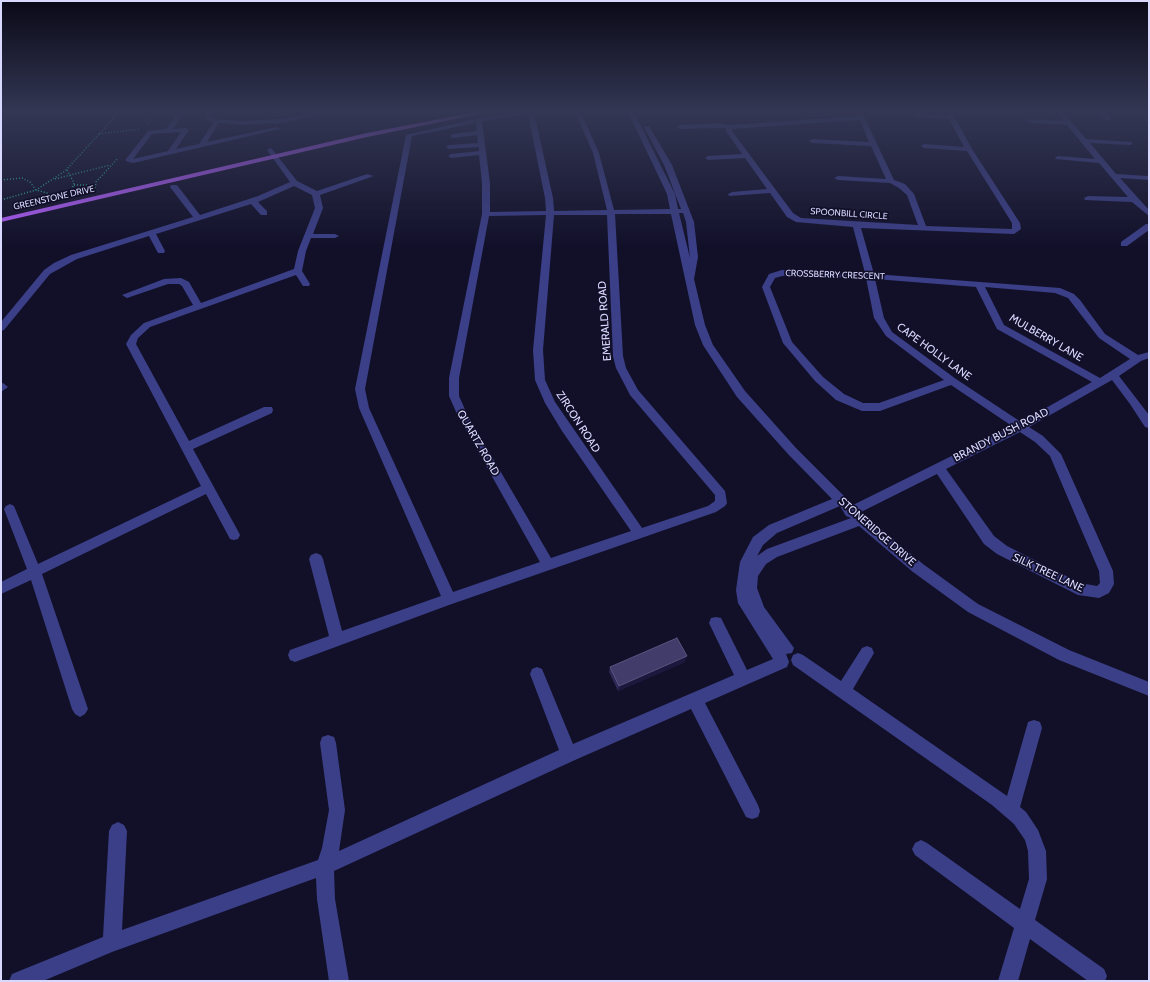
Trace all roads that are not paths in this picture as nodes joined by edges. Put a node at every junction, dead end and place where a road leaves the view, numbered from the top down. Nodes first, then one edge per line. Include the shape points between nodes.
1 (130, 158) edge
2 (148, 158) edge
3 (249, 158) edge
4 (252, 158) edge
5 (276, 158) edge
6 (405, 158) edge
7 (483, 158) edge
8 (540, 158) edge
9 (597, 158) edge
10 (654, 158) edge
11 (664, 158) edge
12 (708, 158) dead end
13 (711, 158) edge
14 (748, 158) edge
15 (879, 158) edge
16 (975, 158) edge
17 (1058, 158) dead end
18 (1101, 160) joint
19 (370, 176) dead end
20 (1115, 176) junction
21 (838, 178) dead end
22 (1149, 178) edge
23 (890, 181) junction
24 (294, 183) junction
25 (174, 187) dead end
26 (772, 191) junction
27 (316, 194) junction
28 (732, 194) dead end
29 (1088, 198) dead end
30 (252, 200) junction
31 (1134, 200) junction
32 (8, 210) dead end
33 (686, 211) junction
34 (611, 212) junction
35 (676, 212) junction
36 (264, 213) dead end
37 (486, 214) junction
38 (550, 214) junction
39 (1149, 214) edge
40 (198, 218) junction
41 (1, 220) edge
42 (856, 225) junction
43 (1149, 226) edge
44 (923, 228) junction
45 (151, 233) junction
46 (308, 236) junction
47 (335, 236) dead end
48 (1124, 244) dead end
49 (161, 251) dead end
50 (298, 271) junction
51 (870, 276) junction
52 (306, 284) dead end
53 (690, 284) junction
54 (979, 284) junction
55 (127, 295) dead end
56 (199, 307) junction
57 (1, 328) edge
58 (1149, 355) edge
59 (1137, 359) junction
60 (1113, 375) junction
61 (952, 381) junction
62 (1100, 382) junction
63 (268, 410) dead end
64 (1149, 424) edge
65 (1020, 427) junction
66 (186, 447) junction
67 (939, 467) junction
68 (926, 474) junction
69 (951, 487) junction
70 (208, 488) junction
71 (840, 501) junction
72 (10, 509) dead end
73 (856, 516) junction
74 (639, 533) junction
75 (234, 535) dead end
76 (316, 559) dead end
77 (548, 565) junction
78 (35, 572) junction
79 (1, 588) edge
80 (449, 599) junction
81 (716, 623) dead end
82 (337, 639) junction
83 (867, 653) dead end
84 (295, 655) dead end
85 (787, 656) junction
86 (536, 674) dead end
87 (744, 679) junction
88 (1149, 689) edge
89 (843, 691) junction
90 (695, 700) junction
91 (80, 709) dead end
92 (1034, 728) dead end
93 (328, 743) dead end
94 (570, 754) junction
95 (1011, 810) junction
96 (752, 811) dead end
97 (118, 831) dead end
98 (921, 849) dead end
99 (324, 866) junction
100 (1025, 923) junction
101 (112, 943) junction
102 (1097, 976) dead end
103 (26, 980) edge
104 (339, 981) edge
105 (1008, 981) edge

1 - 2 street via 128,160 133,161
3 - 32 main road, GREENSTONE DRIVE
4 - 41 main road, GREENSTONE DRIVE
5 - 24 street
6 - 80 street via 360,389 364,408
7 - 37 street, QUARTZ ROAD
8 - 38 street, ZIRCON ROAD
9 - 34 street, EMERALD ROAD
10 - 35 street, STONERIDGE DRIVE
11 - 33 street, STONERIDGE DRIVE
12 - 13 street
14 - 26 street, SPOONBILL CIRCLE
15 - 23 street
16 - 44 street, SPOONBILL CIRCLE via 1017,229 1006,233
17 - 18 street
18 - 20 street
19 - 27 street
20 - 22 street
20 - 31 street
21 - 23 street
23 - 44 street via 908,191
24 - 27 street
24 - 30 street
25 - 40 street
26 - 28 street
26 - 42 street, SPOONBILL CIRCLE via 796,219
27 - 46 street via 319,208
29 - 31 street
30 - 36 street
30 - 40 street
31 - 39 street
33 - 35 street
33 - 53 street, STONERIDGE DRIVE via 690,222 694,257
34 - 35 street
34 - 38 street
34 - 74 street, EMERALD ROAD via 618,356 621,368 634,392 718,490 722,499 718,506
35 - 53 street, STONERIDGE DRIVE
37 - 38 street
37 - 77 street, QUARTZ ROAD via 454,378 454,396
38 - 74 street, ZIRCON ROAD via 538,350 540,380 550,403 566,428
40 - 45 street
42 - 44 street, SPOONBILL CIRCLE
42 - 51 street, CAPE HOLLY LANE
43 - 48 street
45 - 49 street
45 - 57 street via 74,257 57,265 47,272
46 - 47 street
46 - 50 street
50 - 52 street
50 - 56 street
51 - 54 street, CROSSBERRY CRESCENT
51 - 61 street, CAPE HOLLY LANE via 879,318 884,328 893,338
51 - 61 street, CROSSBERRY CRESCENT via 782,273 772,276 767,284 768,291 782,332 796,353 833,392 846,401 862,407 887,406
53 - 71 street, STONERIDGE DRIVE via 700,325 720,365 741,394 781,440
54 - 59 street, CROSSBERRY CRESCENT via 1047,288 1064,293 1077,302 1102,336
54 - 62 street, MULBERRY LANE via 997,324
55 - 56 street via 167,281 182,281
56 - 66 street via 147,326 134,337 131,344
58 - 59 street, BRANDY BUSH ROAD
59 - 60 street, BRANDY BUSH ROAD
60 - 62 street, BRANDY BUSH ROAD
60 - 64 street via 1134,400
61 - 65 street, CAPE HOLLY LANE
62 - 65 street, BRANDY BUSH ROAD
63 - 66 street
65 - 67 street, BRANDY BUSH ROAD
65 - 69 street, SILK TREE LANE via 1039,439 1055,454 1106,571 1107,584 1104,589 1099,592 1078,589 1002,550 989,540
66 - 70 street
67 - 68 street, BRANDY BUSH ROAD
67 - 69 street, SILK TREE LANE
68 - 69 street, SILK TREE LANE
68 - 73 street, BRANDY BUSH ROAD
70 - 75 street
70 - 78 street
71 - 73 street, STONERIDGE DRIVE
71 - 85 street via 773,529 758,541 748,562 743,590 745,603
72 - 78 street
73 - 85 street, BRANDY BUSH ROAD via 772,553 754,568 750,588 754,600
73 - 88 street, STONERIDGE DRIVE via 923,572 973,608 1057,652
74 - 77 street
76 - 82 street
77 - 80 street
78 - 79 street
78 - 91 street
80 - 82 street
81 - 87 street
82 - 84 street
83 - 89 street
85 - 87 street
85 - 89 street
86 - 94 street
87 - 90 street
89 - 95 street
90 - 94 street
90 - 96 street
92 - 95 street
93 - 99 street via 337,810 331,848
94 - 99 street
95 - 100 street via 1032,836 1038,852 1038,879
97 - 101 street
98 - 100 street
99 - 101 street
99 - 104 street via 327,906
100 - 102 street
100 - 105 street
101 - 103 street

